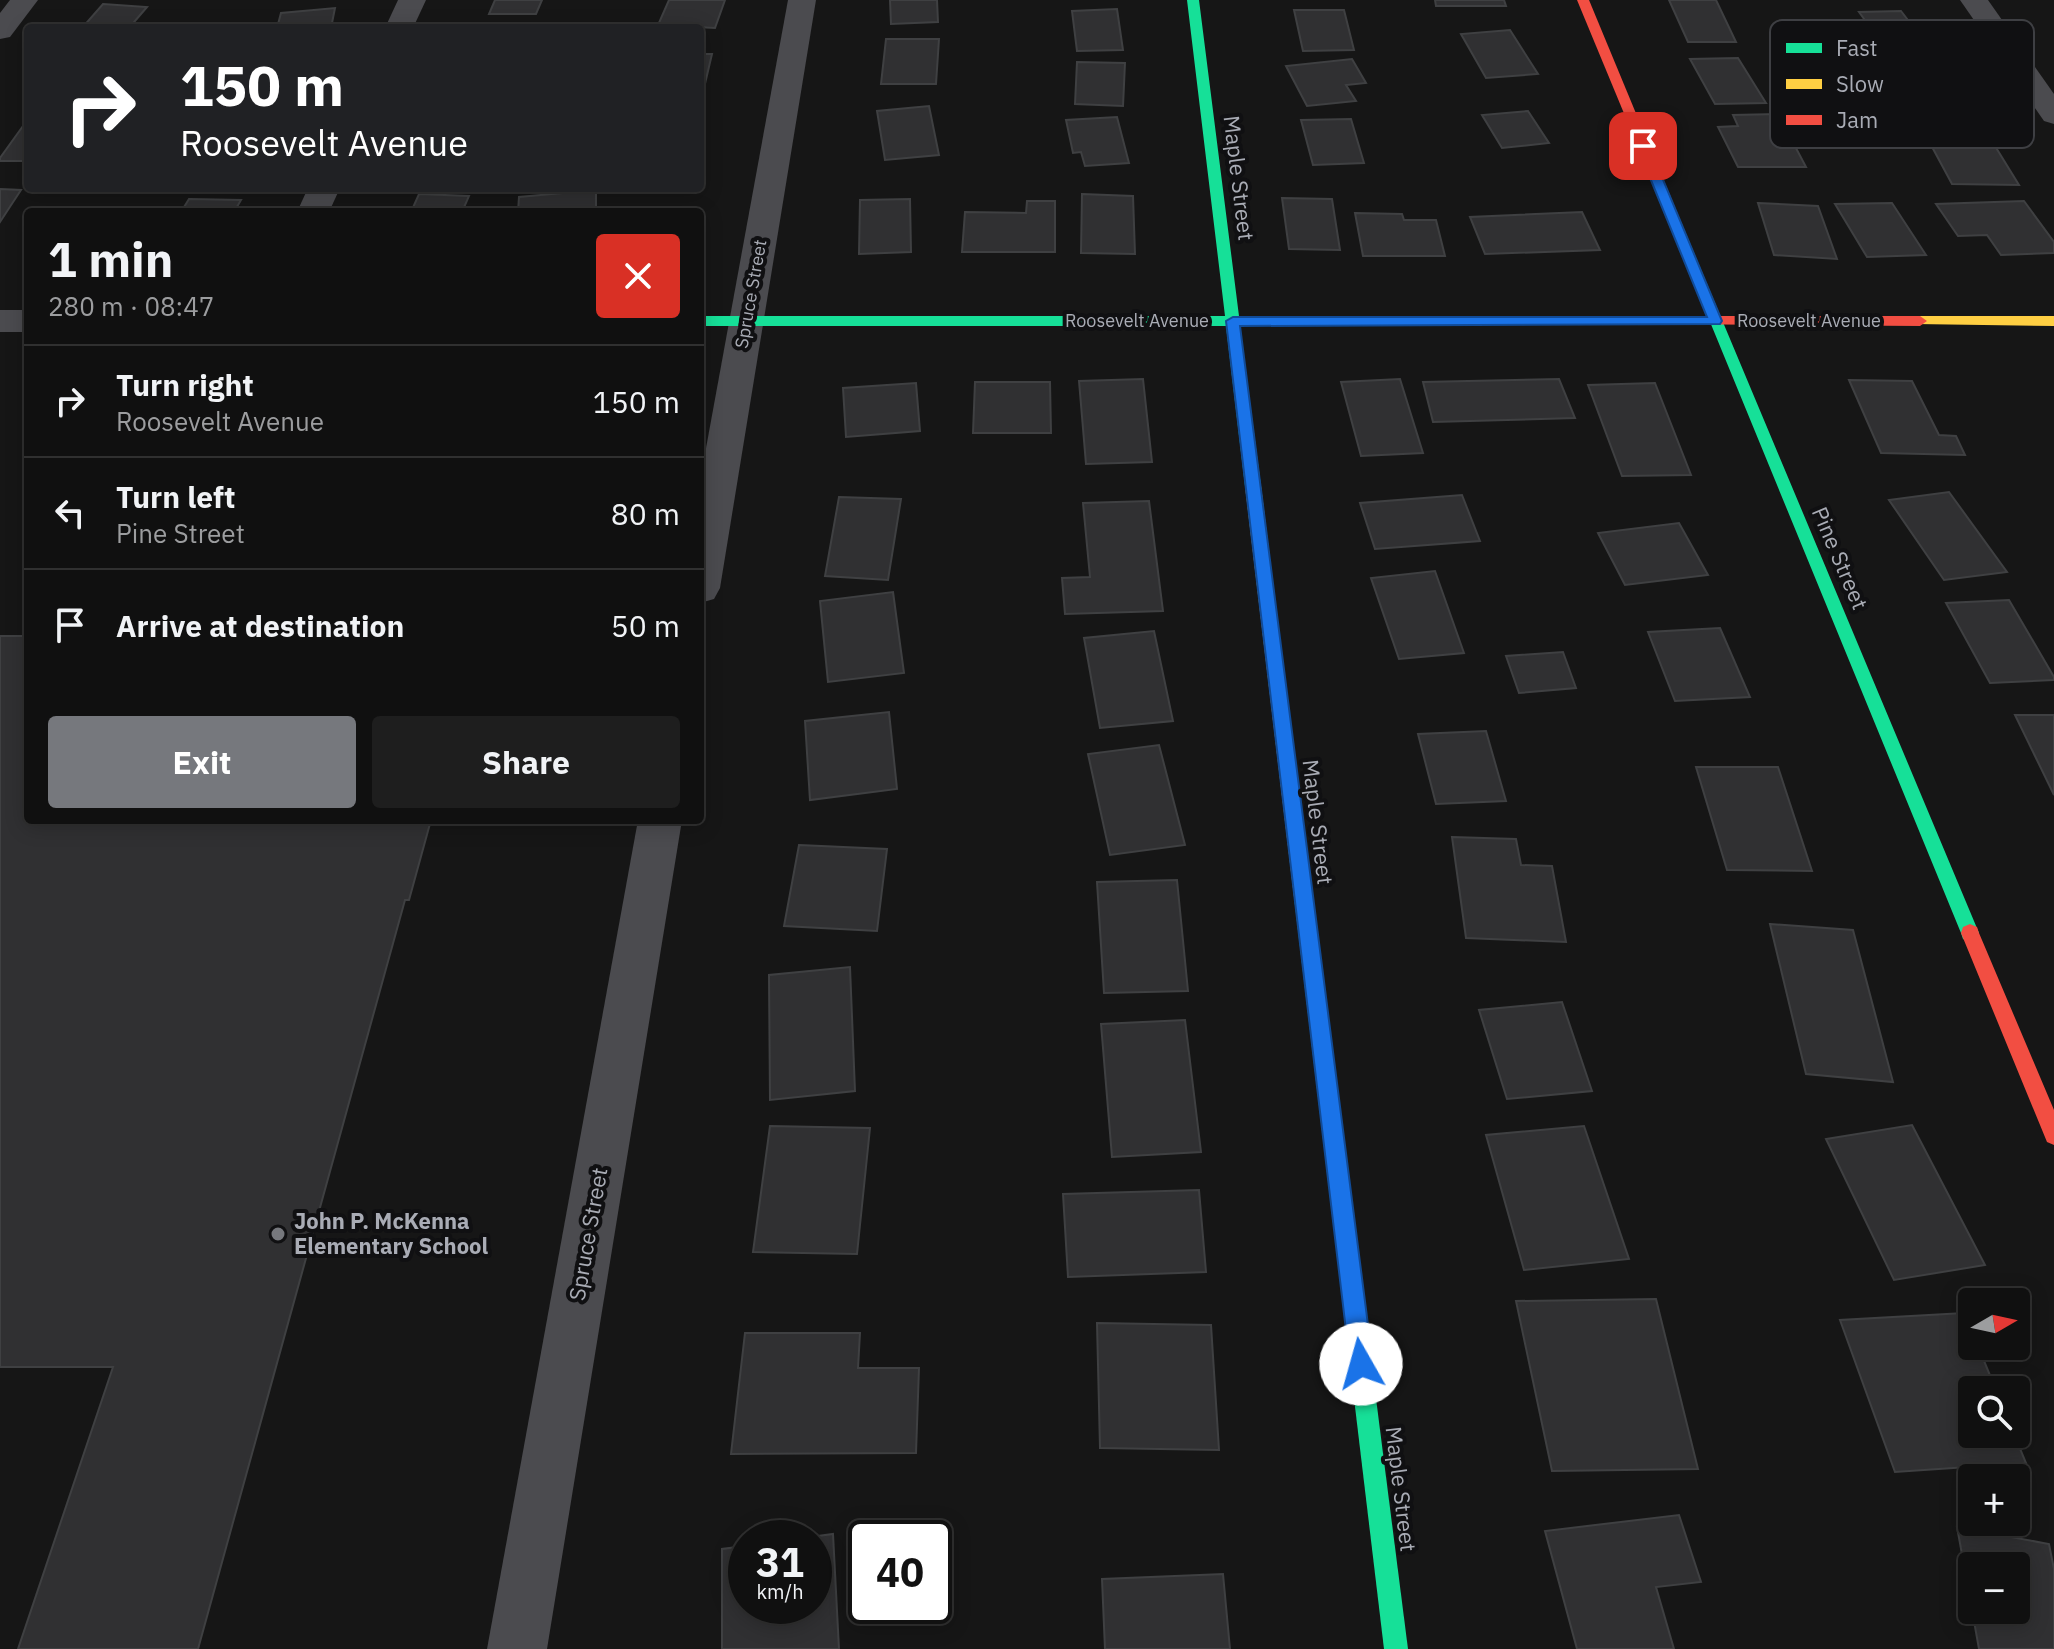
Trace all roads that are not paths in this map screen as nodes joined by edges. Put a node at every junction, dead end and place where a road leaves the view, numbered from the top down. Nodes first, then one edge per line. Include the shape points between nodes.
1 (24, 0) edge
2 (412, 0) edge
3 (802, 0) edge
4 (1193, 0) edge
5 (1583, 0) edge
6 (1974, 0) edge
7 (1988, 20) edge
8 (401, 24) edge
9 (0, 31) edge
10 (2034, 86) edge
11 (2054, 115) edge
12 (0, 321) edge
13 (24, 321) edge
14 (704, 321) edge
15 (746, 321) junction
16 (1233, 321) junction
17 (1715, 321) junction
18 (2054, 321) edge
19 (704, 565) edge
20 (659, 824) edge
21 (2054, 1135) edge
22 (517, 1649) edge
23 (1396, 1649) edge

1 - 9 street
2 - 8 street
3 - 15 street, Spruce Street
4 - 16 street, Maple Street
5 - 17 street, Pine Street
6 - 7 street
10 - 11 street
12 - 13 street
14 - 15 street, Roosevelt Avenue
15 - 16 street, Roosevelt Avenue
15 - 19 street, Spruce Street
16 - 17 street, Roosevelt Avenue
16 - 23 street, Maple Street
17 - 18 street, Roosevelt Avenue
17 - 21 street, Pine Street
20 - 22 street, Spruce Street

